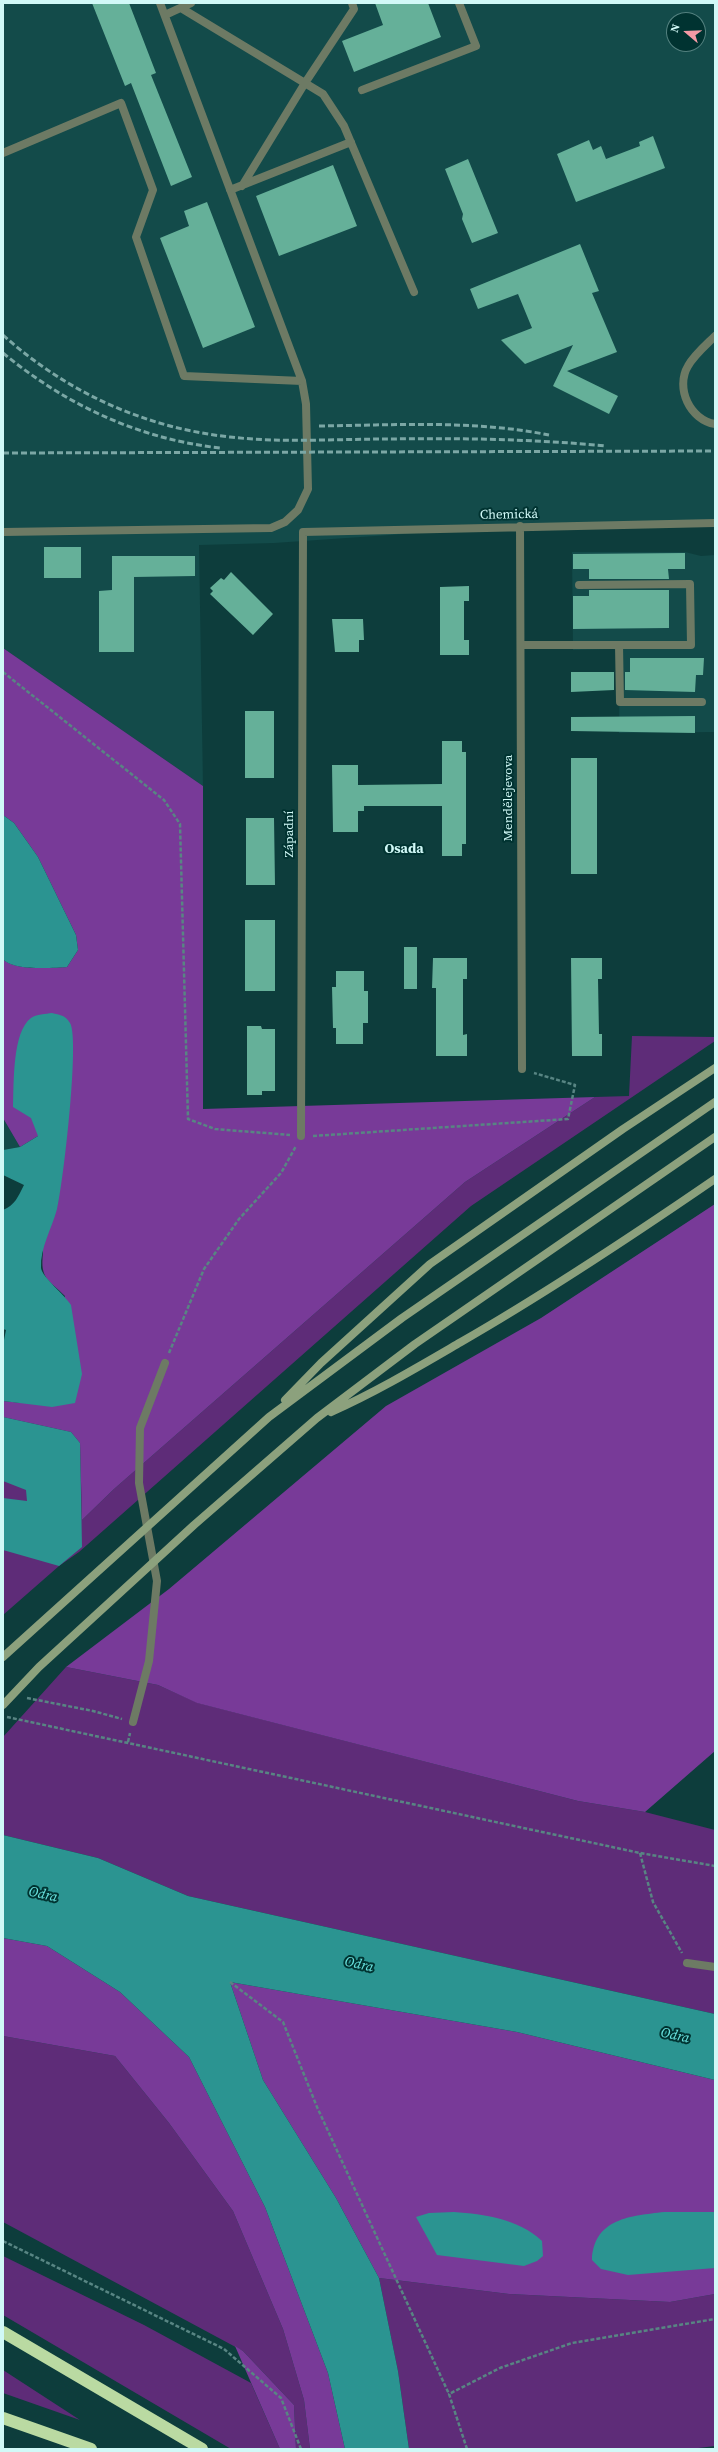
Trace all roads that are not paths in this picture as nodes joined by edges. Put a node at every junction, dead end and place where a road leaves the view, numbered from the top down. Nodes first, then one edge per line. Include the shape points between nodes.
1 (160, 3) edge
2 (191, 3) edge
3 (352, 3) edge
4 (459, 3) edge
5 (181, 8) junction
6 (165, 15) junction
7 (305, 83) junction
8 (362, 90) dead end
9 (351, 142) junction
10 (3, 153) edge
11 (242, 186) junction
12 (230, 190) junction
13 (414, 292) dead end
14 (715, 336) edge
15 (302, 380) junction
16 (715, 424) edge
17 (715, 523) edge
18 (520, 526) junction
19 (3, 532) edge
20 (303, 532) joint
21 (579, 585) dead end
22 (521, 645) junction
23 (620, 645) junction
24 (702, 702) dead end
25 (715, 1068) edge
26 (522, 1069) road end
27 (715, 1102) edge
28 (301, 1136) road end
29 (715, 1137) edge
30 (715, 1179) edge
31 (165, 1363) road end
32 (269, 1417) junction
33 (317, 1418) junction
34 (3, 1657) edge
35 (3, 1705) edge
36 (133, 1722) road end
37 (687, 1963) road end
38 (715, 1967) edge
39 (3, 2332) edge
40 (3, 2418) edge
41 (91, 2449) edge
42 (202, 2449) edge

1 - 6 street
2 - 5 street
3 - 7 street via 354,9
4 - 8 street via 476,46
5 - 6 street
5 - 7 street
6 - 12 street
7 - 9 street via 322,94 344,126
7 - 11 street
9 - 11 street
9 - 13 street
10 - 15 street via 121,103 153,190 136,237 184,376
11 - 12 street
12 - 15 street
14 - 16 street via 688,364 684,374 685,394 690,409 699,417
15 - 19 street via 306,404 308,489 298,510 285,522 271,528 254,530
17 - 18 street, Chemická
18 - 20 street, Chemická
18 - 22 street, Mendělejevova
20 - 28 street, Západní
21 - 23 street via 690,584 691,645
22 - 23 street
22 - 26 street, Mendělejevova
23 - 24 street via 620,702
25 - 32 main road via 430,1264 321,1363
27 - 32 main road via 402,1318
29 - 33 main road via 415,1344
30 - 33 main road via 651,1224 521,1307 374,1393
31 - 36 street via 140,1428 139,1483 157,1581 149,1661
32 - 34 main road
33 - 35 main road via 194,1525 39,1667
37 - 38 street
39 - 42 highway
40 - 41 highway

